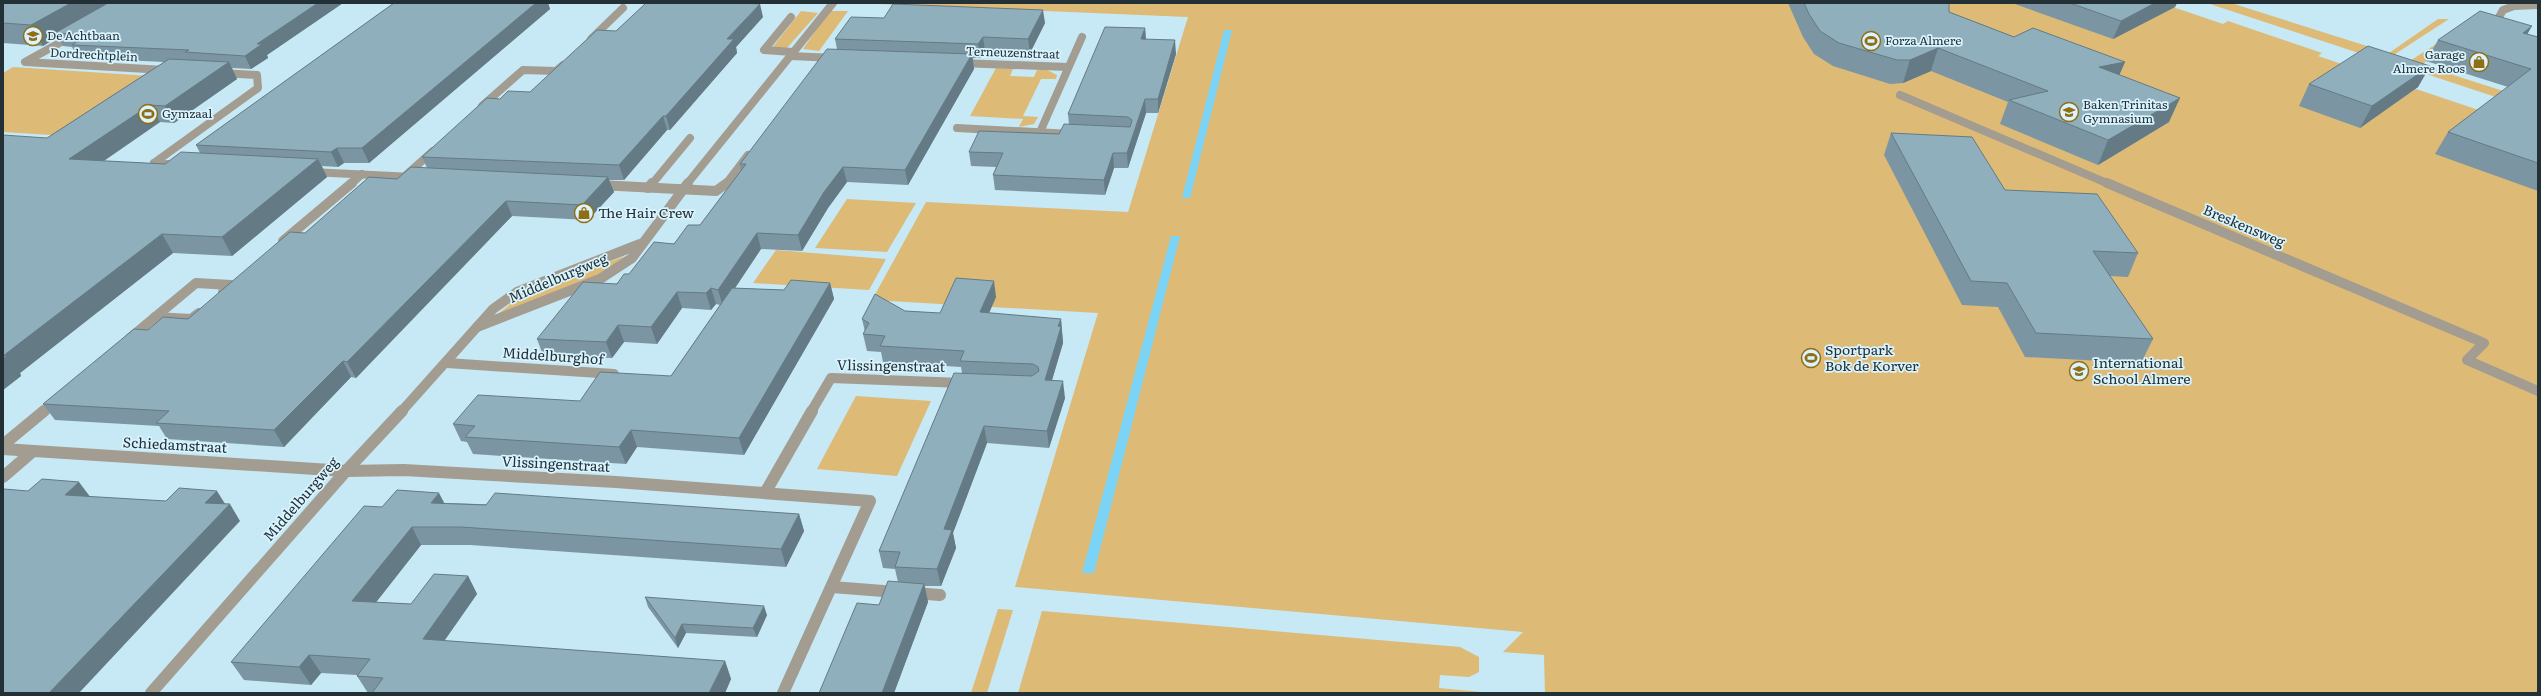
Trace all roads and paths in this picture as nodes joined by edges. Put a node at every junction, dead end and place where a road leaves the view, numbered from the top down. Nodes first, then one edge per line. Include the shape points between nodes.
1 (833, 3) edge
2 (2538, 6) edge
3 (622, 8) dead end
4 (791, 17) dead end
5 (82, 30) edge
6 (2513, 32) edge
7 (1082, 37) dead end
8 (583, 46) edge
9 (791, 54) junction
10 (821, 58) junction
11 (845, 58) edge
12 (567, 61) edge
13 (955, 63) edge
14 (814, 67) edge
15 (1068, 67) junction
16 (172, 70) edge
17 (211, 73) edge
18 (1900, 95) dead end
19 (476, 112) edge
20 (957, 128) dead end
21 (1040, 132) junction
22 (1084, 134) edge
23 (690, 138) dead end
24 (440, 144) edge
25 (754, 147) edge
26 (187, 166) edge
27 (299, 171) edge
28 (362, 174) junction
29 (405, 176) junction
30 (420, 177) edge
31 (593, 185) edge
32 (648, 188) junction
33 (683, 189) junction
34 (640, 244) junction
35 (273, 250) edge
36 (155, 317) junction
37 (477, 327) junction
38 (121, 345) edge
39 (447, 363) junction
40 (623, 374) edge
41 (972, 384) edge
42 (68, 390) edge
43 (2538, 391) edge
44 (3, 445) edge
45 (3, 449) edge
46 (32, 452) junction
47 (346, 471) junction
48 (3, 477) edge
49 (765, 493) junction
50 (832, 587) junction
51 (940, 595) dead end
52 (151, 693) edge
53 (783, 693) edge

1 - 9 street, Middelburgweg
2 - 6 street via 2512,6 2499,12 2498,19
3 - 8 street
4 - 9 street via 764,50
5 - 16 street, Dordrechtplein via 25,62
7 - 15 street, Terneuzenstraat
9 - 10 street
9 - 33 street, Middelburgweg
10 - 11 street
10 - 14 street
12 - 19 street via 556,71 522,70
13 - 15 street, Terneuzenstraat
15 - 21 street, Terneuzenstraat
17 - 26 street via 257,75 258,88 154,162
18 - 43 street, Breskensweg via 2484,343 2467,360
20 - 21 street
21 - 22 street
23 - 32 street
24 - 29 street
25 - 33 street via 726,184 716,191
27 - 28 street
28 - 29 street
28 - 35 street
29 - 30 street
31 - 32 street
32 - 33 street
33 - 34 street, Middelburgweg
34 - 37 street, Middelburgweg via 517,292 493,309
34 - 37 street, Middelburgweg via 627,262 600,280
36 - 36 street via 191,319 234,282 196,283
36 - 38 street
37 - 39 street, Middelburgweg
39 - 40 street, Middelburghof
39 - 47 street, Middelburgweg
41 - 49 street, Vlissingenstraat via 831,378
42 - 44 street
45 - 46 street, Schiedamstraat
46 - 47 street, Schiedamstraat
46 - 48 street
47 - 49 street, Vlissingenstraat via 412,470
47 - 52 street, Middelburgweg
49 - 50 street, Vlissingenstraat via 870,501
50 - 51 street
50 - 53 street, Vlissingenstraat

